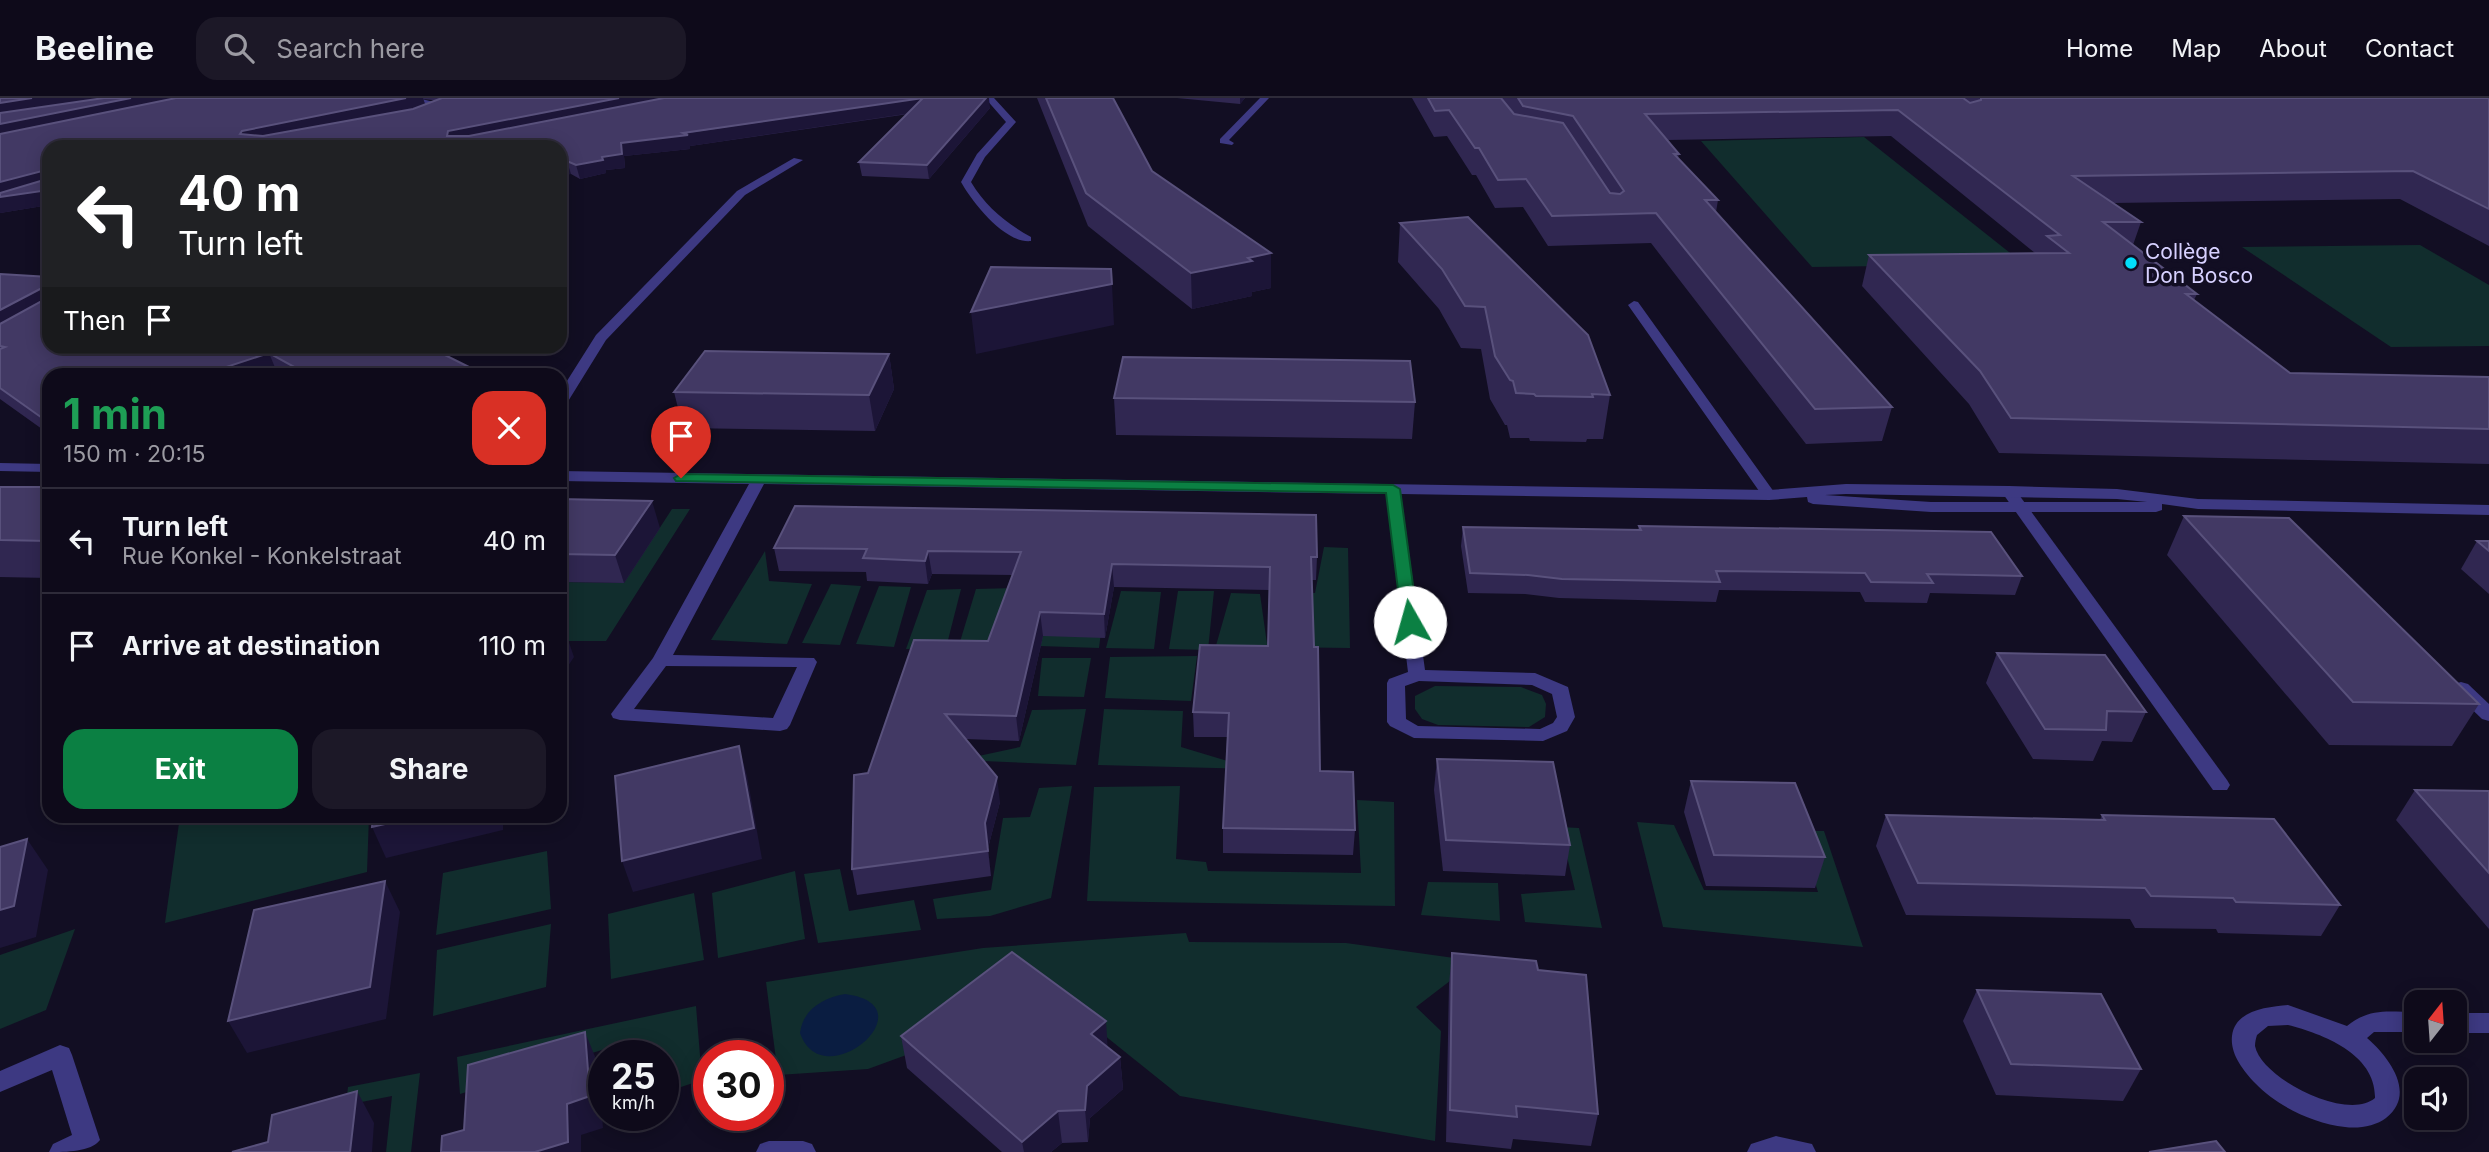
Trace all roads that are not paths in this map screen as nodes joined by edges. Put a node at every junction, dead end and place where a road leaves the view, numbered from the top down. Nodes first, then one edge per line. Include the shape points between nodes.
1 (404, 98) edge
2 (989, 98) edge
3 (1265, 98) edge
4 (428, 112) edge
5 (1229, 143) dead end
6 (798, 160) dead end
7 (1027, 239) dead end
8 (1634, 305) dead end
9 (567, 392) edge
10 (0, 467) edge
11 (42, 468) edge
12 (567, 476) edge
13 (759, 479) junction
14 (1393, 489) junction
15 (2009, 491) junction
16 (1769, 495) junction
17 (2198, 504) junction
18 (2022, 509) junction
19 (2489, 510) edge
20 (661, 660) junction
21 (1417, 675) junction
22 (2452, 679) edge
23 (2489, 715) edge
24 (2220, 785) dead end
25 (2404, 1022) edge
26 (2468, 1023) edge
27 (2489, 1023) edge
28 (2349, 1039) junction
29 (0, 1082) edge
30 (62, 1152) edge
31 (769, 1152) edge
32 (803, 1152) edge
33 (1760, 1152) edge
34 (1803, 1152) edge

1 - 4 street via 449,105
2 - 7 street via 1011,122 981,156 966,182 978,203 1000,225
3 - 5 street via 1223,141
6 - 9 street via 741,192 601,338
8 - 16 street
10 - 11 street
12 - 13 street
13 - 14 street
13 - 20 street
14 - 16 street
14 - 21 street
15 - 16 street via 1846,489
15 - 17 street via 2117,494
15 - 18 street
16 - 18 street
17 - 18 street
17 - 19 street
18 - 24 street
20 - 20 street via 620,714 780,725 808,662
21 - 21 street via 1535,679 1560,691 1566,717 1560,727 1544,735 1414,732 1398,722 1396,683
22 - 23 street
25 - 28 street via 2369,1022
26 - 27 street
28 - 28 street via 2319,1023 2288,1015 2262,1017 2251,1024 2244,1034 2244,1047 2263,1078 2301,1105 2346,1118 2372,1115 2387,1102 2387,1082 2373,1059
29 - 30 street via 60,1055 87,1140
31 - 32 street
33 - 34 street via 1776,1147

